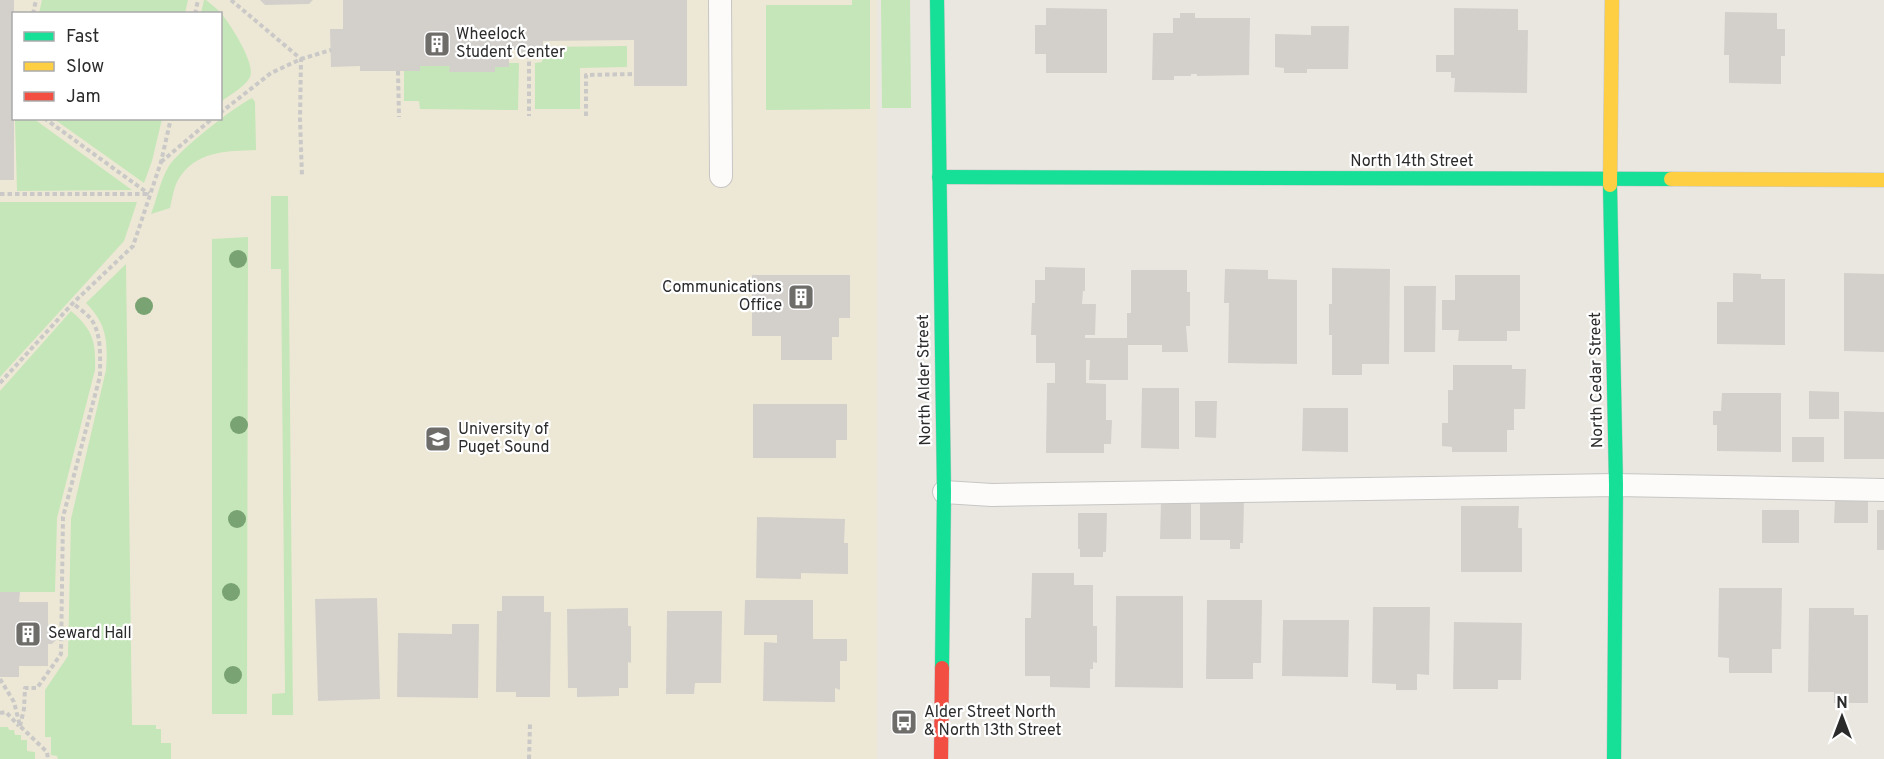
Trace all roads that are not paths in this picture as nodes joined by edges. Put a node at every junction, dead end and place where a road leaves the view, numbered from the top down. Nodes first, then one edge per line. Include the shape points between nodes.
1 (720, 0) edge
2 (937, 0) edge
3 (1612, 0) edge
4 (721, 176) dead end
5 (939, 177) junction
6 (1610, 180) junction
7 (1884, 180) edge
8 (1616, 485) junction
9 (1884, 490) edge
10 (944, 492) junction
11 (941, 759) edge
12 (1614, 759) edge

1 - 4 lane
2 - 5 street, North Alder Street
3 - 6 street, North Cedar Street
5 - 6 street, North 14th Street
5 - 10 street, North Alder Street
6 - 7 street, North 14th Street
6 - 8 street, North Cedar Street
8 - 9 lane
8 - 10 lane via 992,495
8 - 12 street, North Cedar Street
10 - 11 street, North Alder Street

